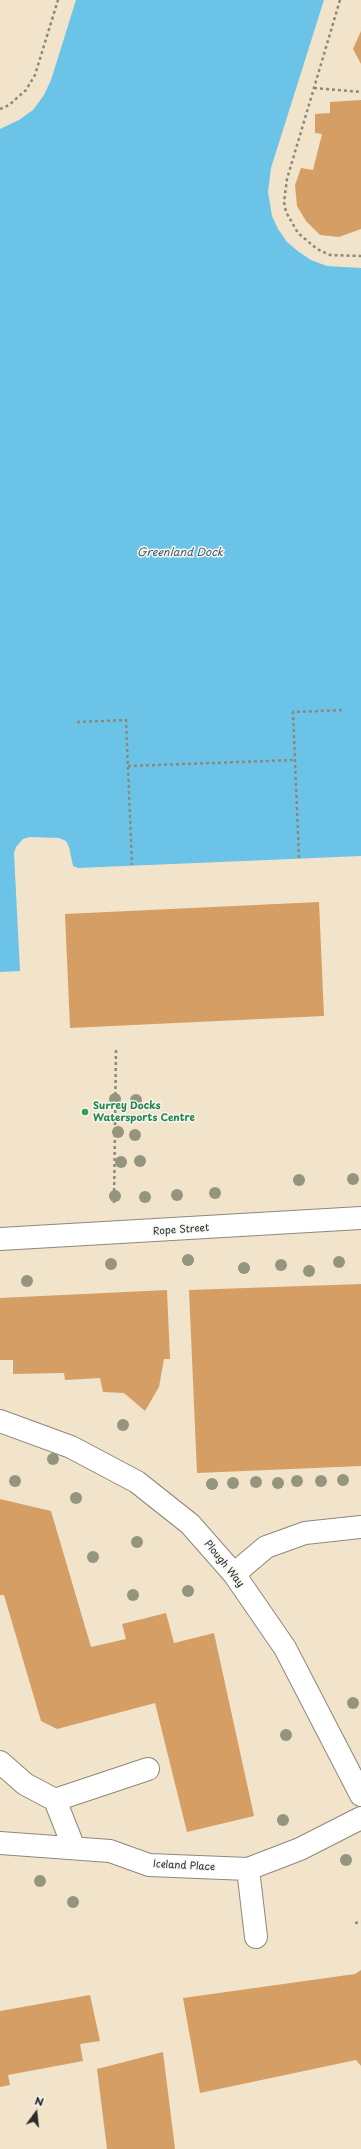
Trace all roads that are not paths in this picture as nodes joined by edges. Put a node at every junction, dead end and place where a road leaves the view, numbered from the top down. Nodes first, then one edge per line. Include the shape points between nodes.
1 (361, 1218) edge
2 (0, 1239) edge
3 (0, 1421) edge
4 (361, 1527) edge
5 (234, 1574) junction
6 (0, 1762) edge
7 (148, 1769) dead end
8 (361, 1795) edge
9 (55, 1800) junction
10 (361, 1818) edge
11 (0, 1844) edge
12 (74, 1848) junction
13 (248, 1869) junction
14 (256, 1937) dead end

1 - 2 street, Rope Street
3 - 5 street, Plough Way via 71,1447 137,1482 190,1524
4 - 5 street via 305,1533 266,1547
5 - 8 street, Plough Way via 286,1648
6 - 9 street via 25,1784
7 - 9 street
9 - 12 street
10 - 13 street, Iceland Place via 300,1849
11 - 12 street, Iceland Place
12 - 13 street, Iceland Place via 110,1851 149,1865
13 - 14 street

